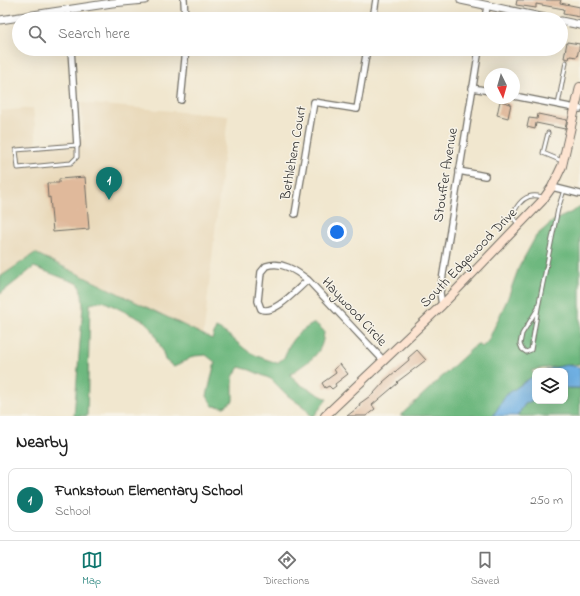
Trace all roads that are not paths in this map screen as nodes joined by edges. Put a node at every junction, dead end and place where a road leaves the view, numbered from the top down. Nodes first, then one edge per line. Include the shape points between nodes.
1 (145, 0) edge
2 (184, 0) edge
3 (376, 0) edge
4 (461, 0) edge
5 (487, 6) junction
6 (68, 10) joint
7 (54, 12) edge
8 (185, 12) edge
9 (374, 12) edge
10 (486, 12) edge
11 (516, 12) edge
12 (12, 18) edge
13 (0, 20) edge
14 (568, 23) edge
15 (580, 26) edge
16 (71, 56) edge
17 (185, 56) edge
18 (367, 56) edge
19 (478, 56) edge
20 (566, 62) dead end
21 (580, 87) edge
22 (472, 88) junction
23 (484, 91) edge
24 (520, 97) edge
25 (181, 100) dead end
26 (558, 105) junction
27 (578, 109) edge
28 (548, 133) dead end
29 (77, 146) junction
30 (564, 161) junction
31 (459, 171) junction
32 (485, 176) dead end
33 (552, 187) junction
34 (564, 190) junction
35 (580, 194) edge
36 (544, 198) junction
37 (295, 214) dead end
38 (519, 226) junction
39 (308, 280) junction
40 (442, 305) junction
41 (538, 308) junction
42 (384, 361) junction
43 (325, 416) edge

1 - 6 street
2 - 8 street
3 - 9 street
4 - 5 street
5 - 10 street
5 - 11 street
6 - 7 street
12 - 13 street
14 - 15 street
16 - 29 street
17 - 25 street
18 - 37 street, Bethlehem Court via 357,109 314,102
19 - 22 street, Stouffer Avenue
20 - 26 lane
21 - 27 main road, South Edgewood Drive
22 - 23 street
22 - 31 street, Stouffer Avenue
24 - 26 street
26 - 27 street
27 - 30 main road, South Edgewood Drive
28 - 30 lane via 543,153
29 - 29 lane via 16,150 18,168 71,163 77,157
30 - 33 main road, South Edgewood Drive
31 - 32 street
31 - 40 street, Stouffer Avenue via 440,293
33 - 34 street
33 - 36 main road, South Edgewood Drive
34 - 35 street
34 - 41 lane
36 - 38 main road, South Edgewood Drive
36 - 38 lane via 534,196 519,202 513,214
38 - 40 main road, South Edgewood Drive
39 - 39 street, Haywood Circle via 277,307 261,309 258,301 260,272 266,266 286,266
39 - 42 street, Haywood Circle
40 - 42 main road, South Edgewood Drive
41 - 41 lane via 522,334 520,344 526,352 531,350
42 - 43 main road, South Edgewood Drive

